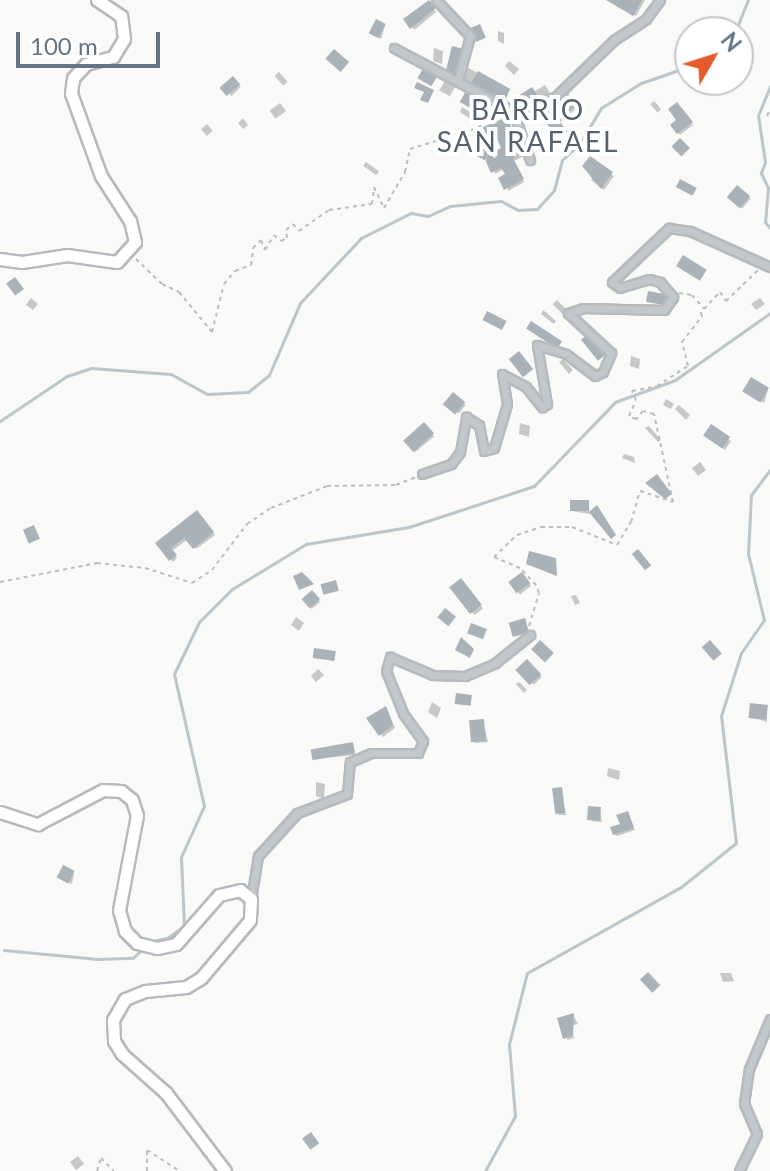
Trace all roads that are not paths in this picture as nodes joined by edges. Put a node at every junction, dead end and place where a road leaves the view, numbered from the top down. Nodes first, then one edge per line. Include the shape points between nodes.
1 (97, 0) edge
2 (436, 0) edge
3 (660, 0) edge
4 (394, 48) dead end
5 (458, 80) junction
6 (513, 111) junction
7 (530, 160) dead end
8 (0, 259) edge
9 (767, 265) edge
10 (422, 474) road end
11 (530, 635) road end
12 (0, 812) edge
13 (251, 899) junction
14 (770, 1019) edge
15 (225, 1171) edge
16 (739, 1171) edge

1 - 8 main road via 121,16 124,39 113,57 86,64 73,78 71,93 101,176 134,230 130,252 117,262 67,255 22,262
2 - 5 street via 470,36
3 - 6 street via 646,19 614,40 555,97
4 - 5 street
5 - 6 street
6 - 7 street
9 - 10 street via 690,231 669,228 612,282 620,288 649,279 672,291 664,310 571,310 571,320 611,353 603,372 595,376 566,354 537,345 547,404 542,407 526,387 502,374 507,404 494,448 484,451 479,425 466,417 460,452 451,464
11 - 13 street via 495,663 465,676 433,675 390,657 385,663 389,680 423,741 418,753 382,751 350,762 347,794 297,813 258,856
12 - 13 main road via 38,824 103,790 121,791 132,800 137,815 119,910 125,931 137,943 157,948 176,944 219,895 240,890
13 - 15 main road via 250,920 201,978 186,987 125,999 113,1020 114,1041 122,1054 166,1093
14 - 16 street via 749,1069 744,1104 757,1134

